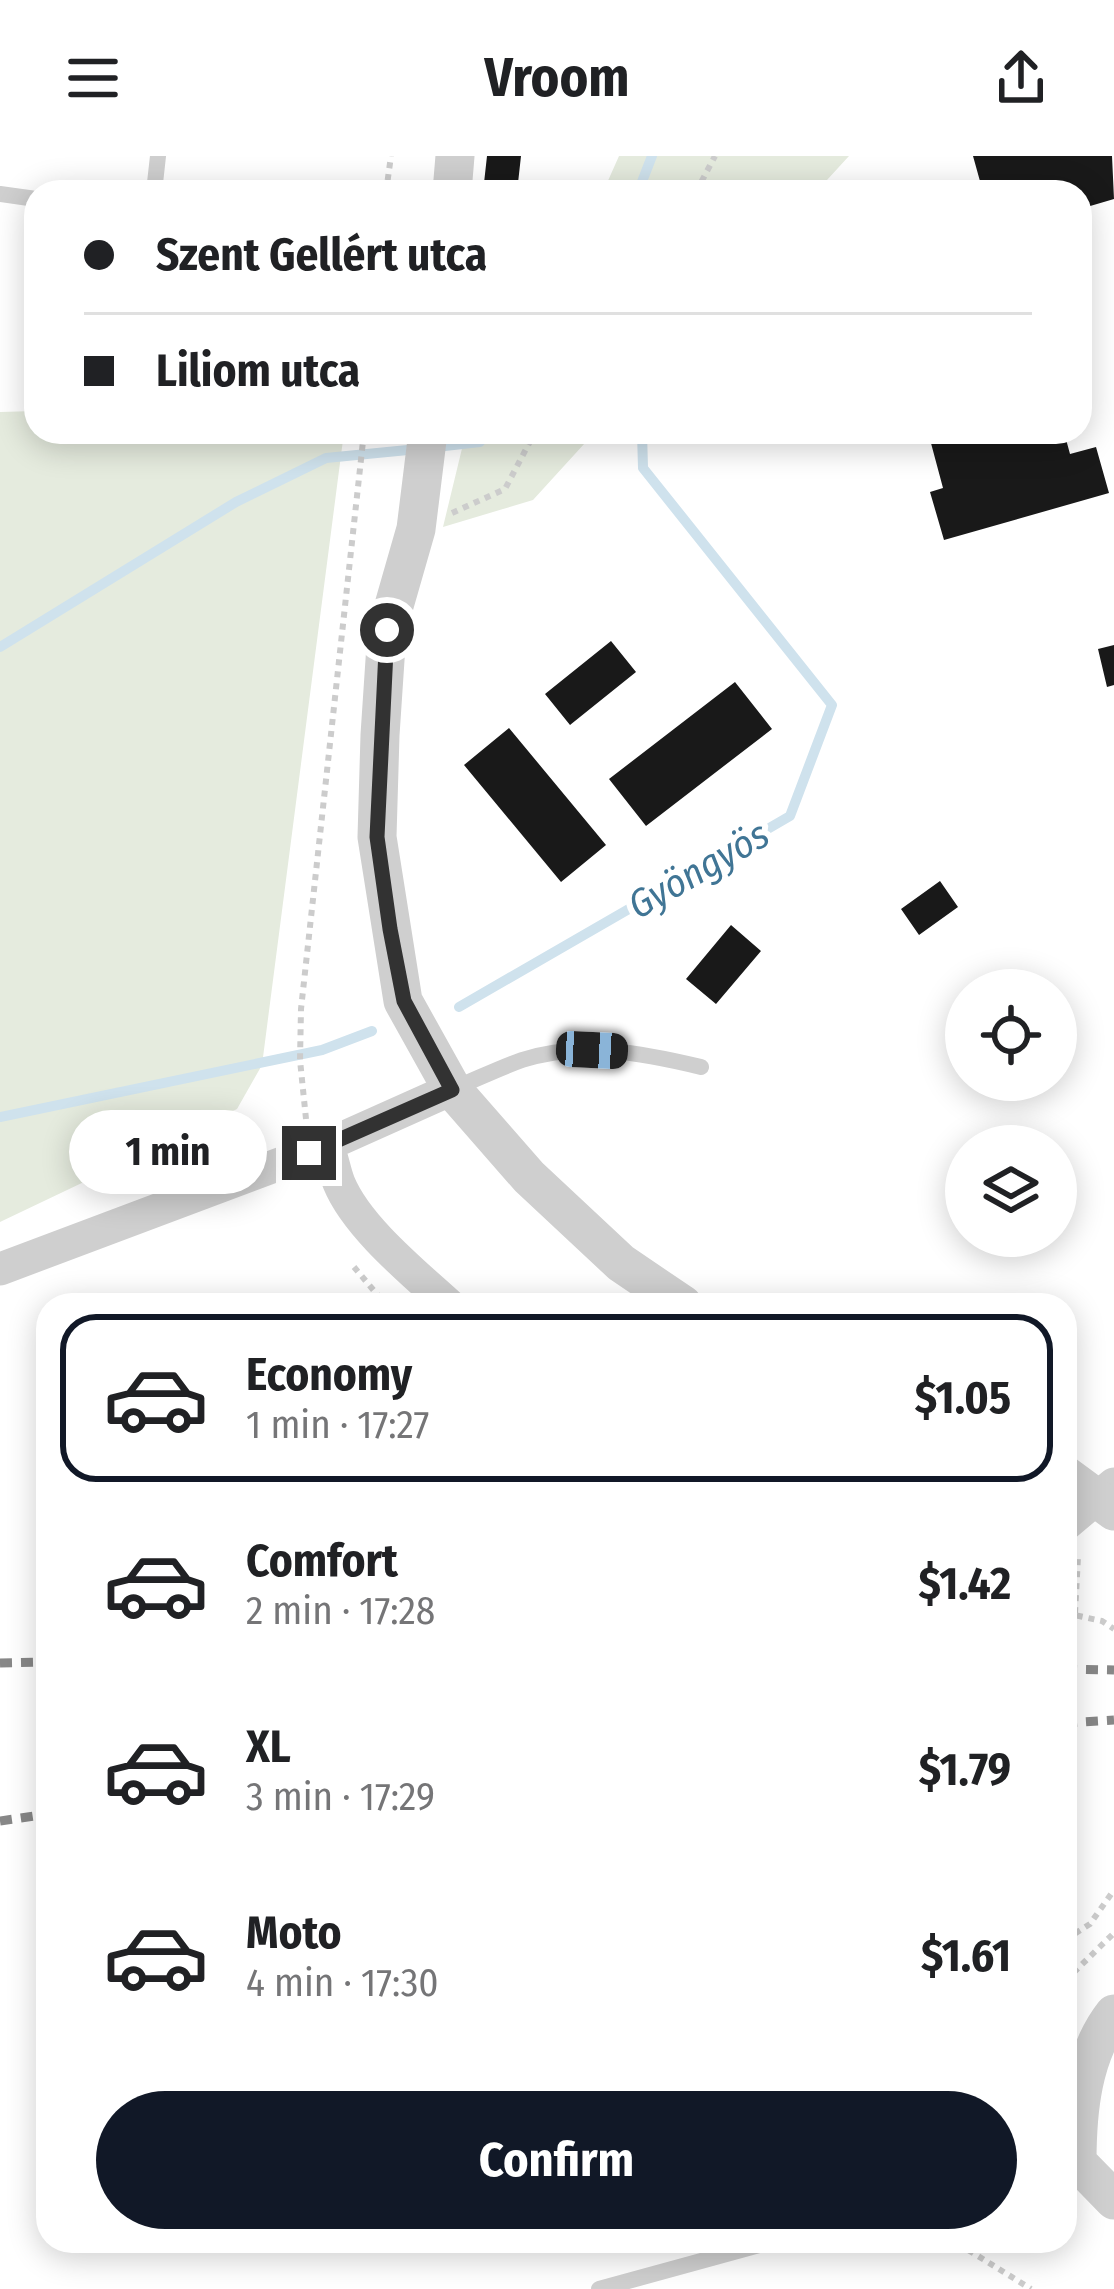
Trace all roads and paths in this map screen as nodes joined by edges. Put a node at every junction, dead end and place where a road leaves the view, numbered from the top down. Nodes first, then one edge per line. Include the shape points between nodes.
1 (363, 444) edge
2 (426, 444) edge
3 (529, 444) edge
4 (416, 529) junction
5 (701, 1067) dead end
6 (302, 1071) dead end
7 (452, 1090) junction
8 (328, 1146) junction
9 (0, 1269) edge
10 (436, 1293) edge
11 (665, 1293) edge
12 (1077, 1484) edge
13 (1114, 1484) edge
14 (1114, 1511) edge
15 (1077, 1515) edge
16 (1078, 1560) dead end
17 (1077, 1567) edge
18 (1077, 1616) edge
19 (1114, 1629) edge
20 (1114, 1890) edge
21 (1077, 1932) edge
22 (1114, 1933) edge
23 (1077, 1970) edge
24 (1114, 2014) edge
25 (1077, 2122) edge
26 (1077, 2168) edge
27 (1114, 2200) edge
28 (730, 2253) edge
29 (973, 2253) edge
30 (599, 2289) edge
31 (1030, 2289) edge

1 - 6 path via 303,989
2 - 4 street
3 - 4 path via 505,489
4 - 7 street via 387,630 377,837 404,1001
5 - 7 lane via 592,1050 526,1059
7 - 8 street
7 - 11 street via 568,1216
8 - 9 street
8 - 10 street via 352,1204
12 - 14 street, bridge
13 - 15 street
16 - 17 path
18 - 19 path
20 - 21 path
22 - 23 path
24 - 25 street via 1088,2063
26 - 27 street
28 - 30 lane
29 - 31 path

